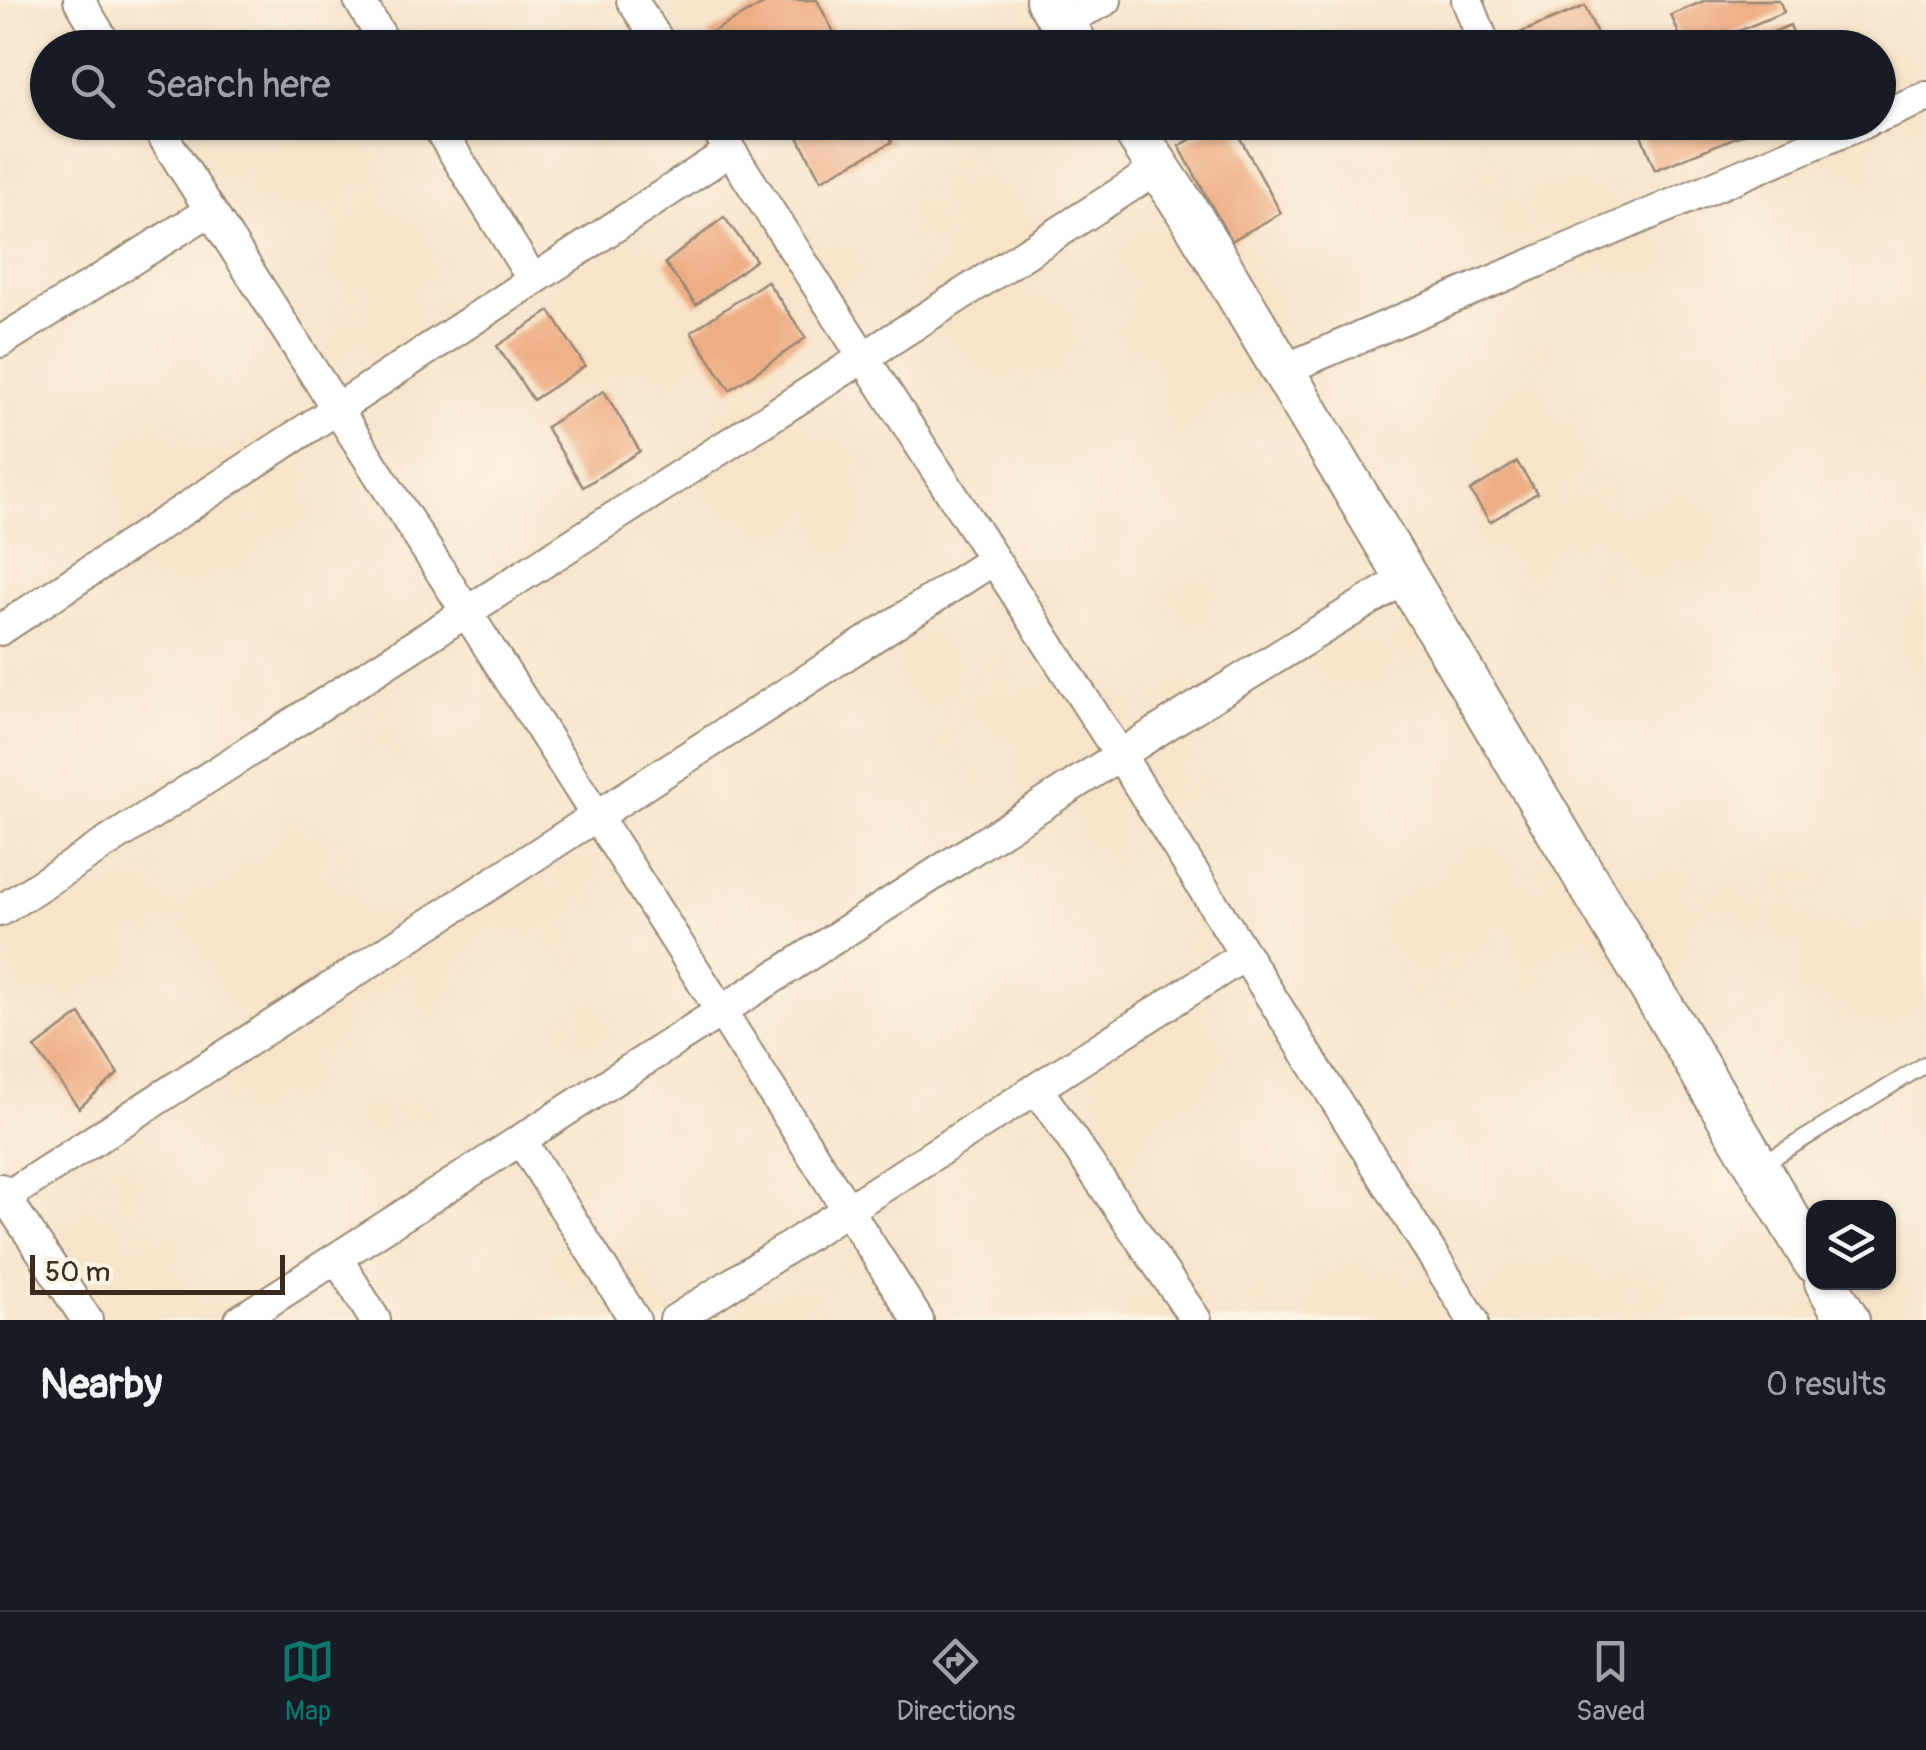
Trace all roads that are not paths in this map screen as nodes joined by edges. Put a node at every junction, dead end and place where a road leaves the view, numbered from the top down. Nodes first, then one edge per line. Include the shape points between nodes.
1 (79, 0) edge
2 (358, 0) edge
3 (632, 0) edge
4 (1106, 0) edge
5 (1467, 0) edge
6 (1063, 23) edge
7 (97, 30) edge
8 (377, 30) edge
9 (651, 30) edge
10 (1479, 30) edge
11 (1926, 97) edge
12 (1896, 110) edge
13 (165, 140) edge
14 (445, 140) edge
15 (723, 140) edge
16 (1140, 140) edge
17 (1824, 140) edge
18 (730, 151) junction
19 (1158, 168) junction
20 (208, 212) junction
21 (533, 280) junction
22 (4, 330) edge
23 (862, 358) junction
24 (1283, 370) junction
25 (336, 409) junction
26 (993, 560) junction
27 (1407, 577) junction
28 (464, 614) junction
29 (0, 630) edge
30 (1120, 755) junction
31 (594, 817) junction
32 (0, 912) edge
33 (1245, 955) junction
34 (719, 1013) junction
35 (1926, 1064) edge
36 (1038, 1090) junction
37 (521, 1140) junction
38 (1758, 1167) junction
39 (3, 1193) edge
40 (849, 1212) junction
41 (1806, 1248) edge
42 (337, 1258) junction
43 (1831, 1290) edge
44 (87, 1320) edge
45 (240, 1320) edge
46 (375, 1320) edge
47 (635, 1320) edge
48 (675, 1320) edge
49 (918, 1320) edge
50 (1196, 1320) edge
51 (1473, 1320) edge
52 (1848, 1320) edge

1 - 7 street
2 - 8 street
3 - 9 street
4 - 6 street
5 - 10 street
11 - 12 street
13 - 20 street
14 - 21 street
15 - 18 street
16 - 19 main road
17 - 24 street
18 - 21 street
18 - 23 street
19 - 23 street
19 - 24 main road
20 - 22 street
20 - 25 street
21 - 25 street
23 - 26 street
23 - 28 street
24 - 27 main road
25 - 28 street
25 - 29 street
26 - 30 street
26 - 31 street
27 - 30 street
27 - 38 main road
28 - 31 street
28 - 32 street
30 - 33 street
30 - 34 street
31 - 34 street
31 - 39 street
33 - 36 street
33 - 51 street
34 - 37 street
34 - 40 street
35 - 38 lane
36 - 40 street
36 - 50 street
37 - 42 street
37 - 47 street
38 - 41 main road
39 - 44 street
40 - 48 street
40 - 49 street
42 - 45 street
42 - 46 street
43 - 52 main road

